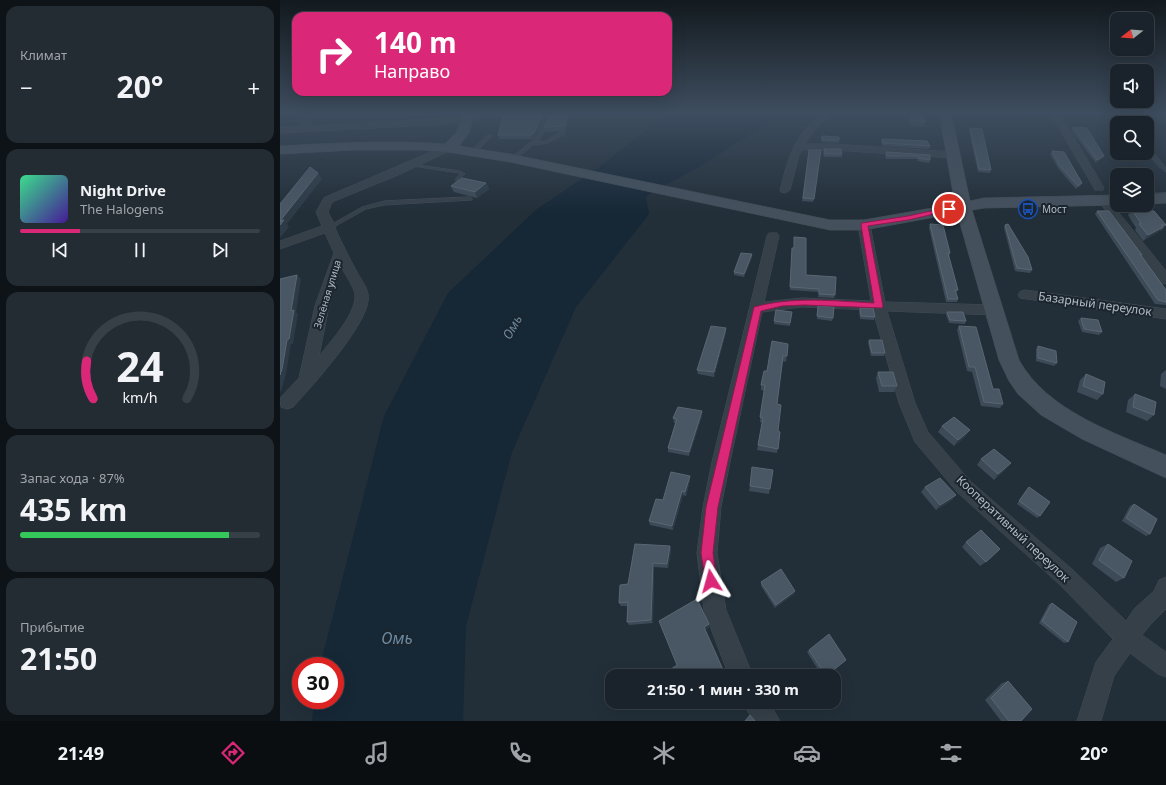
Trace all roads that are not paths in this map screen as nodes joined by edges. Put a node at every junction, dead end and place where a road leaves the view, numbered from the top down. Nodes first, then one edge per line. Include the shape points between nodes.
1 (451, 146) edge
2 (480, 146) edge
3 (528, 146) edge
4 (951, 146) edge
5 (1075, 146) edge
6 (798, 147) joint
7 (448, 148) junction
8 (280, 150) edge
9 (473, 152) junction
10 (953, 155) junction
11 (1154, 157) edge
12 (514, 158) junction
13 (413, 165) junction
14 (1166, 170) edge
15 (458, 180) edge
16 (785, 190) dead end
17 (1106, 196) edge
18 (1166, 198) edge
19 (1154, 199) edge
20 (470, 200) dead end
21 (963, 206) junction
22 (864, 225) junction
23 (330, 227) junction
24 (773, 236) dead end
25 (280, 245) edge
26 (340, 252) junction
27 (1166, 280) edge
28 (1025, 295) dead end
29 (879, 306) junction
30 (757, 309) junction
31 (994, 310) junction
32 (1166, 314) edge
33 (307, 379) junction
34 (286, 402) dead end
35 (1166, 467) edge
36 (1166, 587) edge
37 (1126, 637) junction
38 (1166, 666) edge
39 (738, 669) edge
40 (760, 709) edge
41 (768, 721) edge
42 (1089, 721) edge

1 - 7 main road
2 - 9 lane
3 - 12 lane
4 - 10 main road
5 - 17 street
6 - 10 street
6 - 16 street
7 - 8 main road via 356,146
7 - 9 main road
7 - 13 street, Зелёная улица
9 - 12 main road
10 - 21 main road
11 - 14 lane
12 - 22 main road via 815,223
13 - 15 lane via 460,172 463,174
13 - 23 street, Зелёная улица via 328,200 322,212
17 - 21 main road
17 - 27 street
18 - 19 main road
20 - 23 lane via 384,203 364,208
21 - 22 main road
21 - 31 main road
22 - 29 street, Кооперативный переулок
23 - 25 street
23 - 26 street, Зелёная улица
24 - 30 street
26 - 33 street, Зелёная улица via 322,306
26 - 33 street via 362,294 362,301 338,343
28 - 32 street, Базарный переулок
29 - 30 street via 804,302 782,303
29 - 31 street
29 - 37 street, Кооперативный переулок via 907,403 921,437 964,486 1066,577
30 - 39 street via 712,507 707,553 715,610
31 - 35 main road via 1014,373 1037,399 1067,422
33 - 34 street
36 - 37 street via 1162,598
37 - 38 street, Кооперативный переулок
37 - 42 street via 1104,670
40 - 41 street

